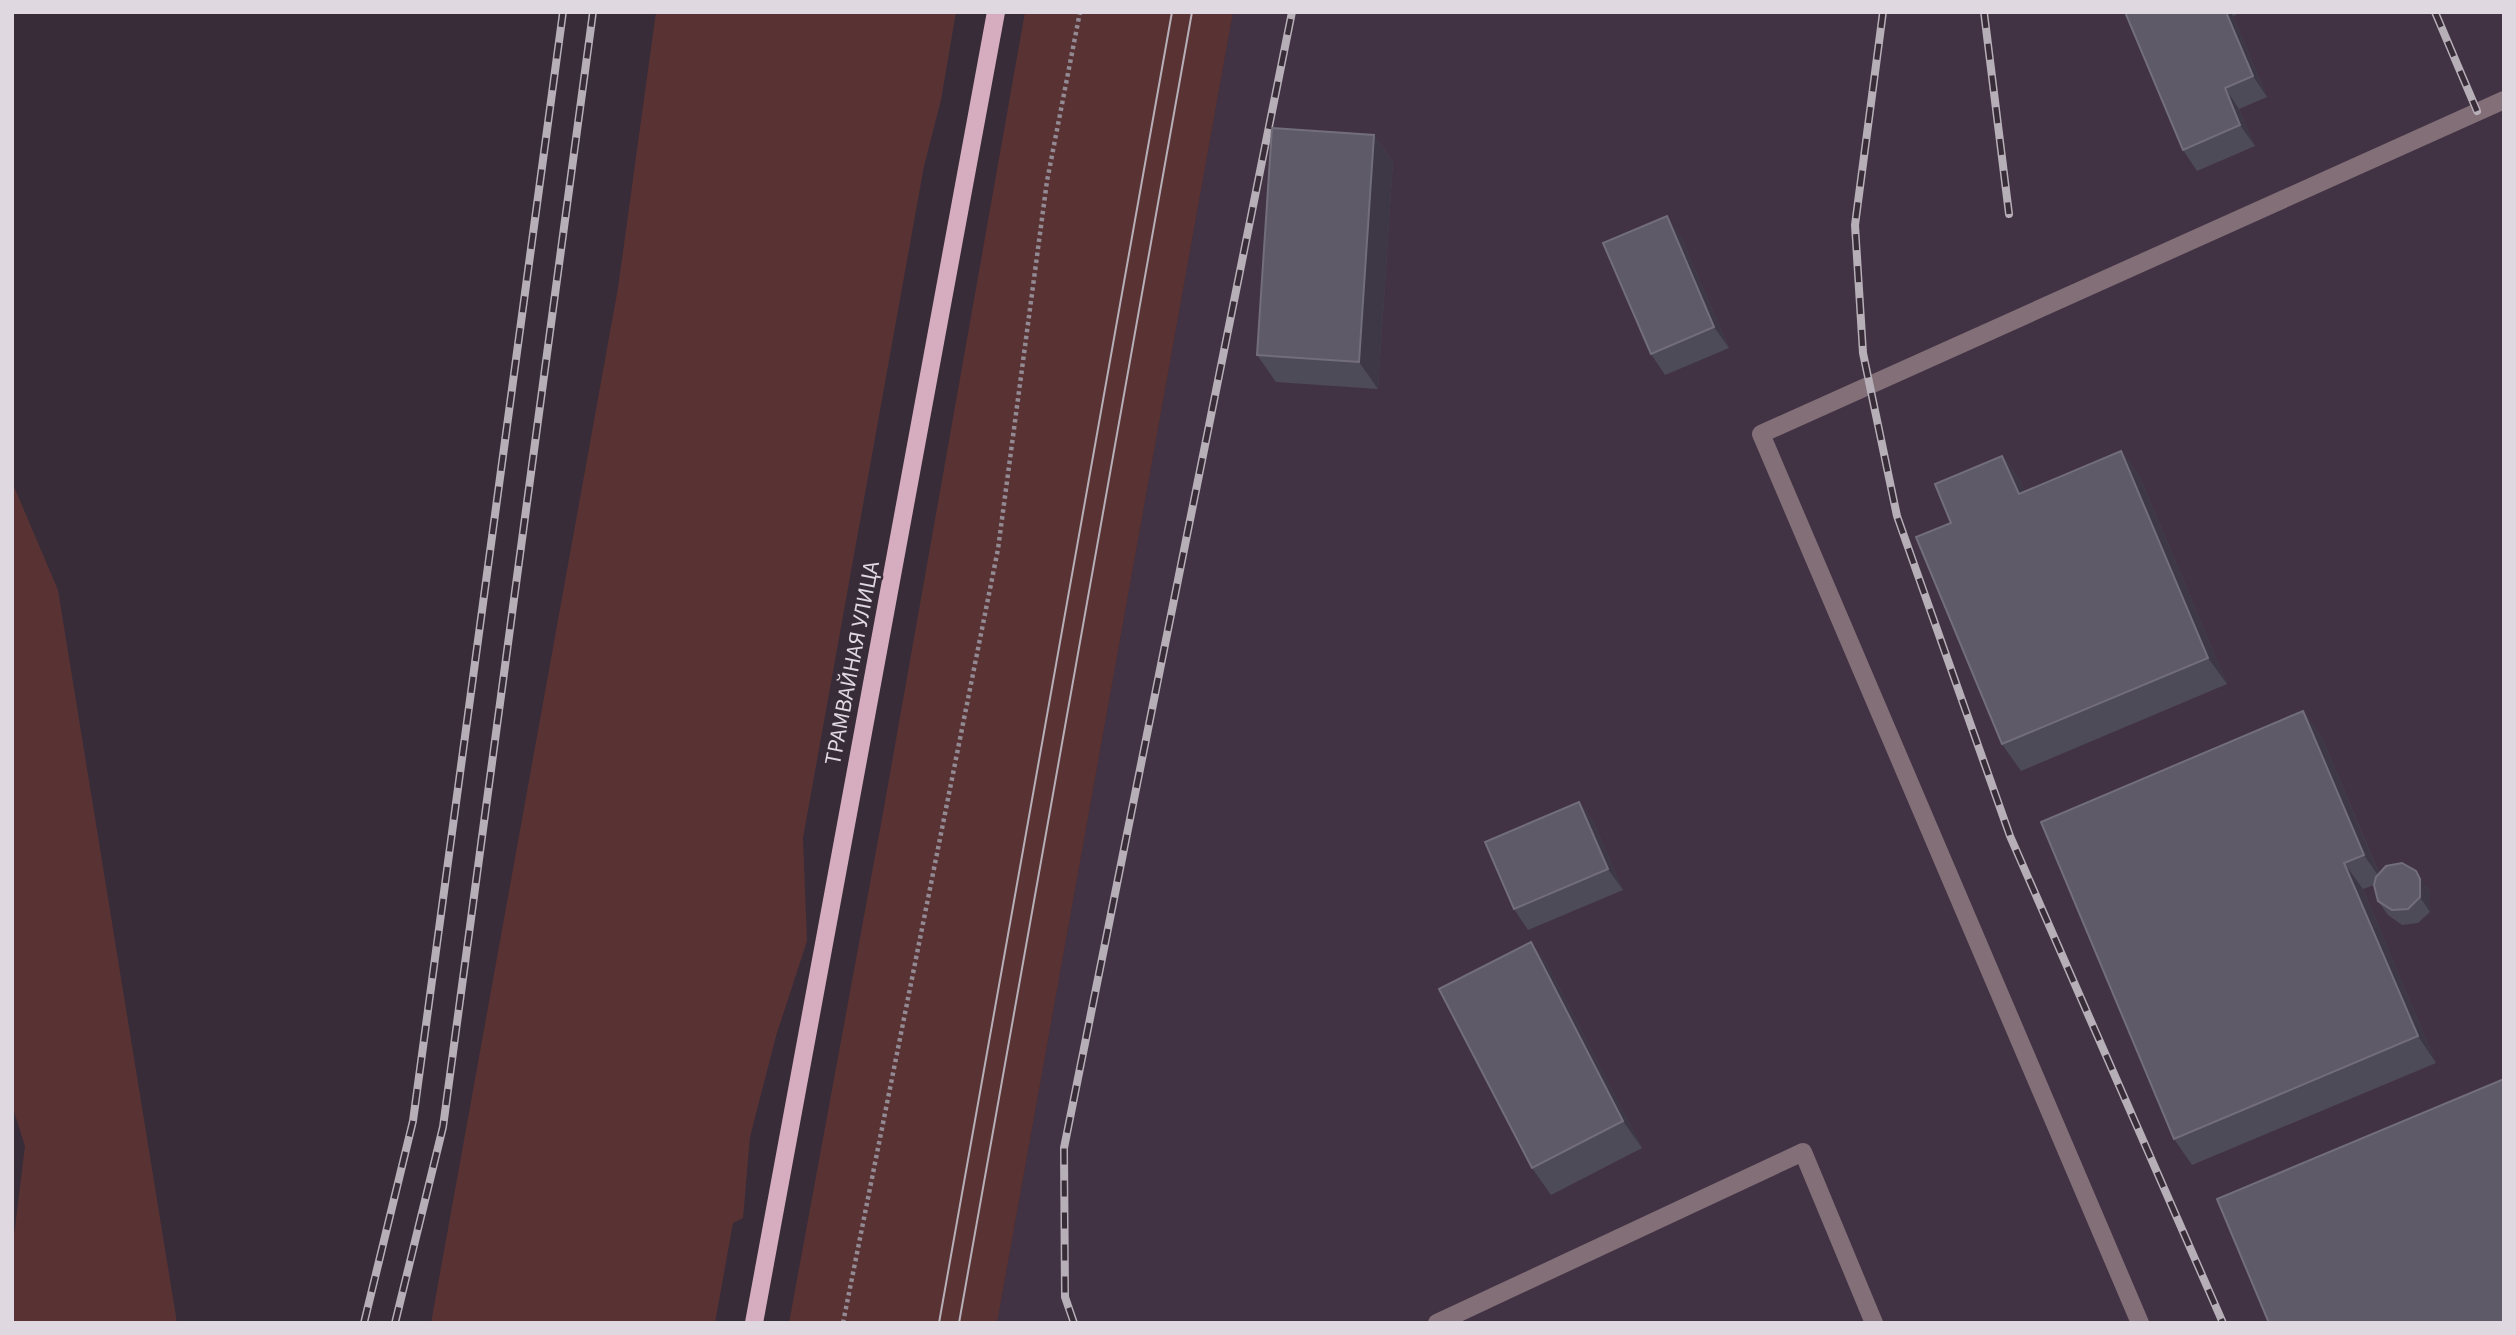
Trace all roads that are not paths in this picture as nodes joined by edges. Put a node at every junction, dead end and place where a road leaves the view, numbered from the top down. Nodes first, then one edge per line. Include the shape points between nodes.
1 (996, 12) edge
2 (2504, 100) edge
3 (754, 1323) edge
4 (1437, 1323) edge
5 (1874, 1323) edge
6 (2140, 1323) edge

1 - 3 main road, ТРАМВАЙНАЯ УЛИЦА
2 - 6 street via 1762,434
4 - 5 street via 1803,1152

